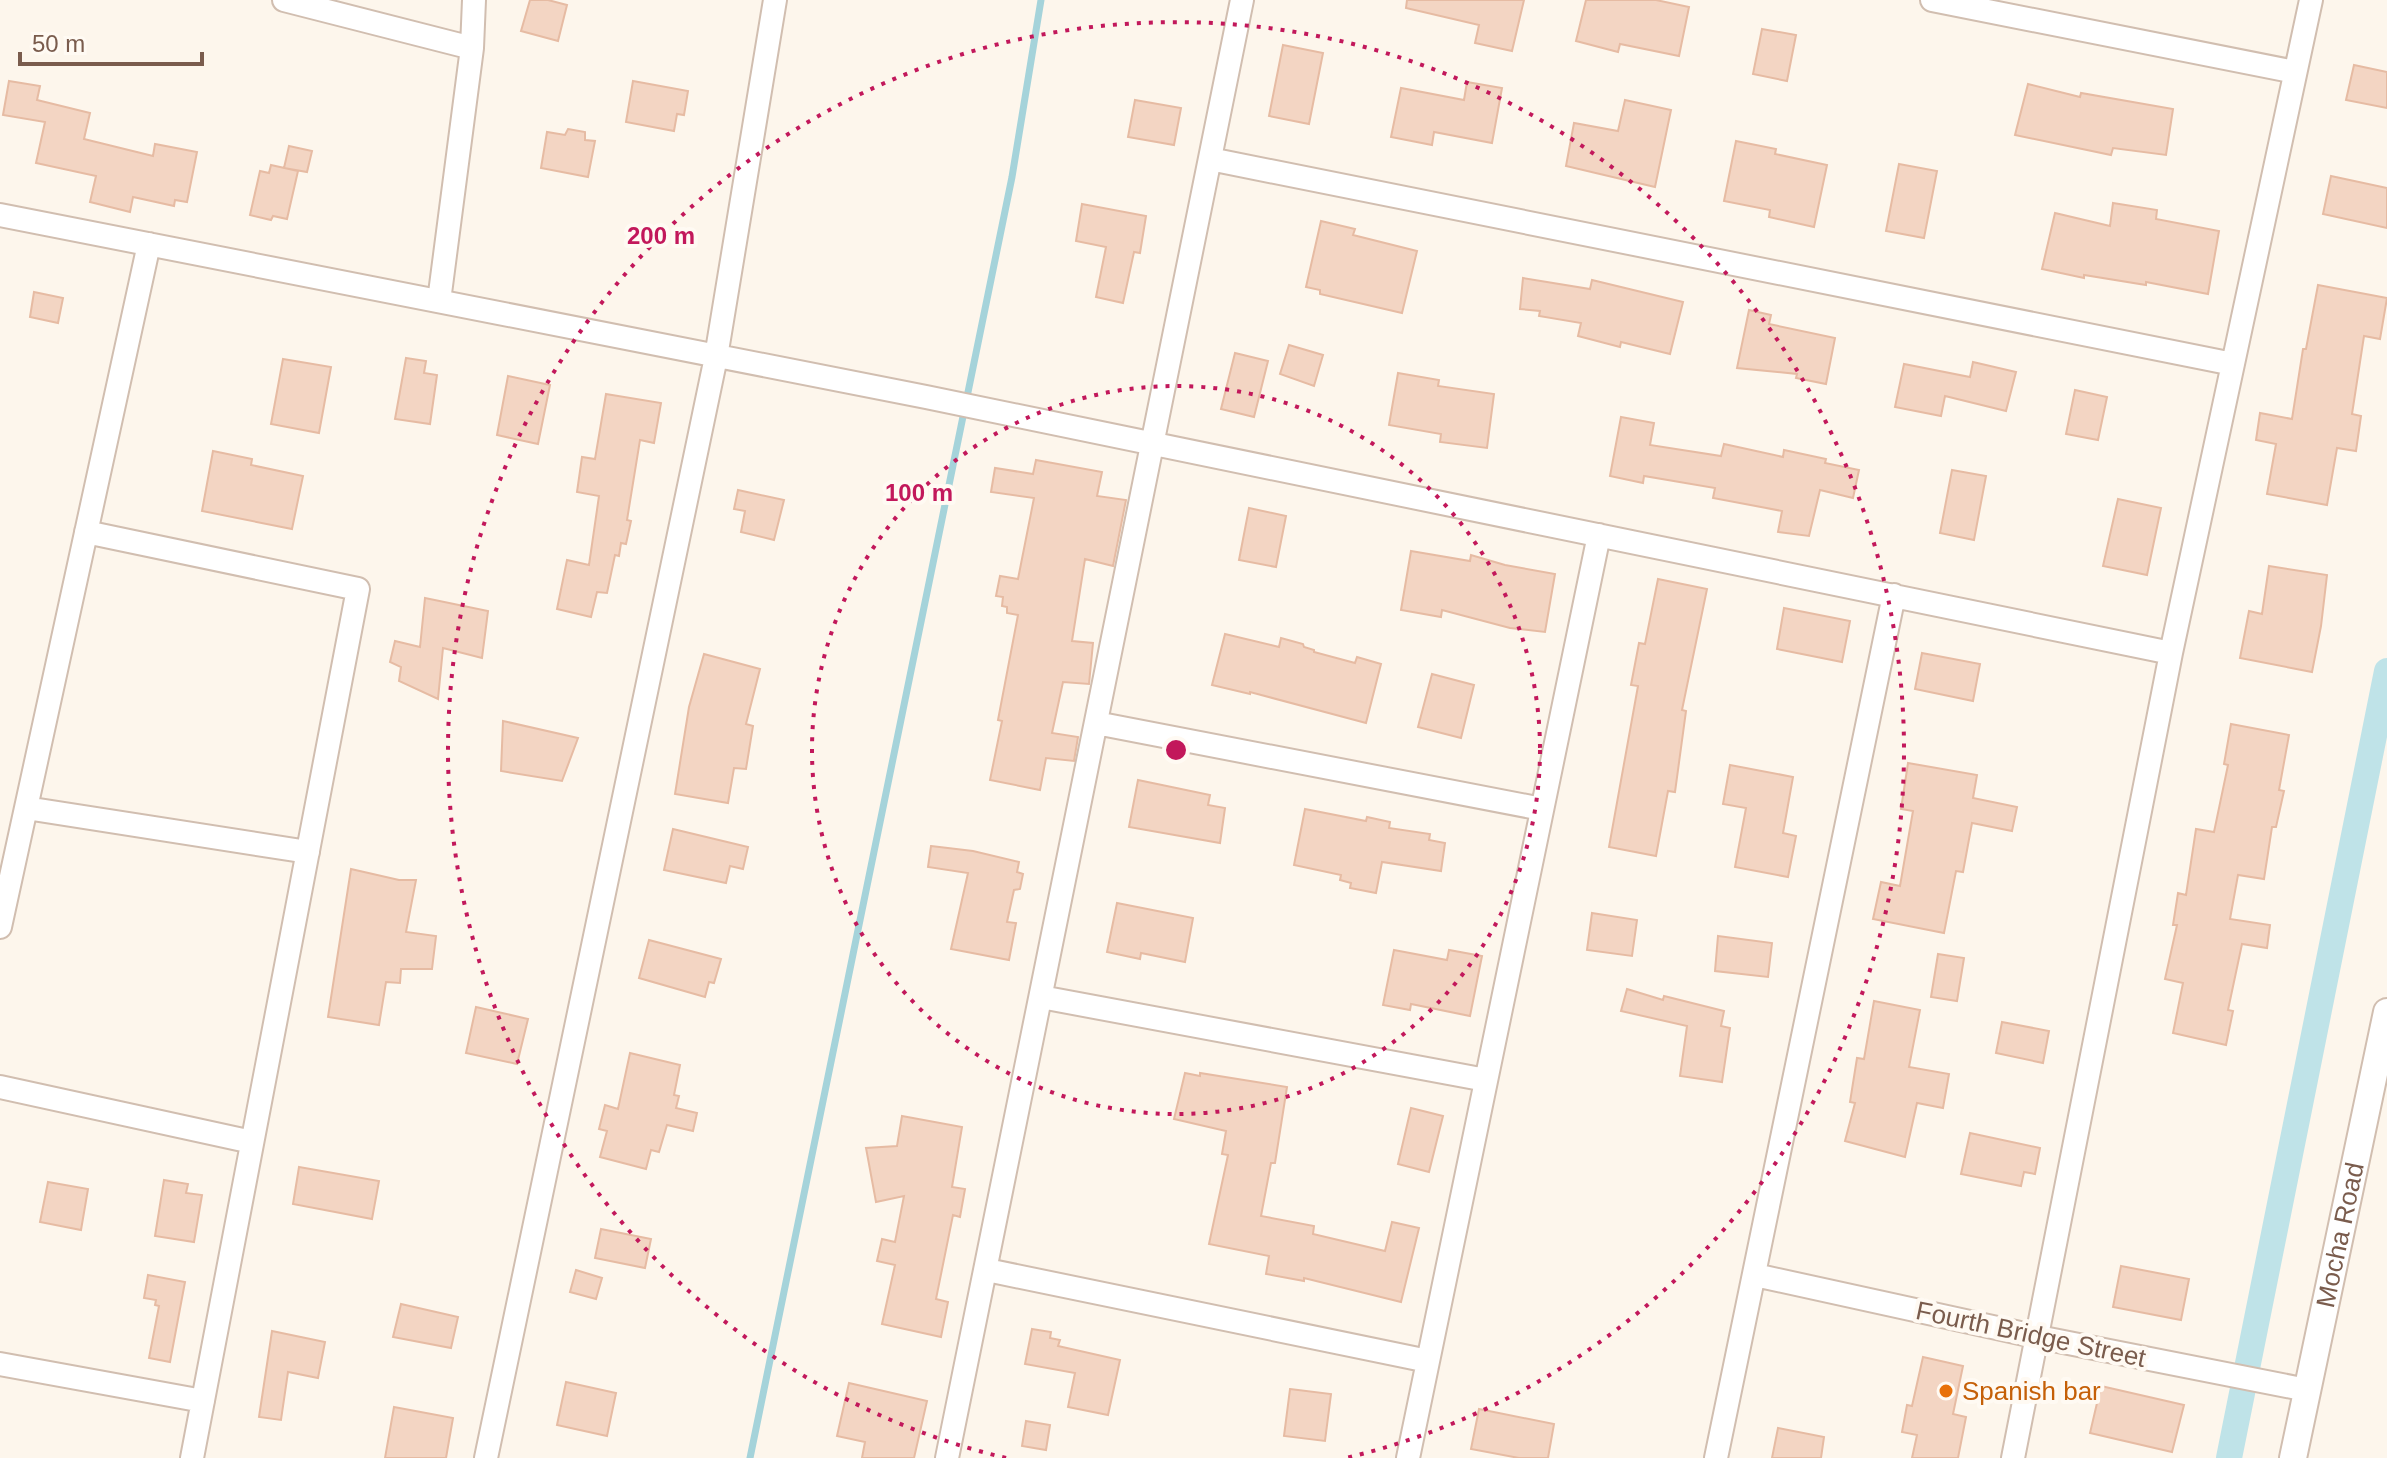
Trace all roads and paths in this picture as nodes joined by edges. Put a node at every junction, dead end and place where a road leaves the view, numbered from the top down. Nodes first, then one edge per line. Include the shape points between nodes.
1 (284, 0) edge
2 (474, 0) edge
3 (775, 0) edge
4 (1242, 0) edge
5 (1932, 0) edge
6 (2311, 0) edge
7 (472, 48) junction
8 (2295, 72) junction
9 (1210, 159) junction
10 (0, 215) edge
11 (149, 244) junction
12 (439, 301) junction
13 (716, 357) junction
14 (2233, 364) junction
15 (1153, 443) junction
16 (86, 532) junction
17 (1599, 535) junction
18 (1894, 595) junction
19 (2171, 653) junction
20 (1096, 723) junction
21 (26, 808) junction
22 (1542, 809) junction
23 (308, 852) junction
24 (0, 927) edge
25 (1041, 997) junction
26 (2387, 1012) edge
27 (2382, 1057) edge
28 (1486, 1080) junction
29 (0, 1087) edge
30 (252, 1142) junction
31 (987, 1270) junction
32 (1755, 1275) junction
33 (2038, 1337) junction
34 (1428, 1361) junction
35 (0, 1364) edge
36 (2307, 1390) junction
37 (203, 1401) junction
38 (192, 1458) edge
39 (486, 1458) edge
40 (947, 1458) edge
41 (1408, 1458) edge
42 (1716, 1458) edge
43 (2013, 1458) edge
44 (2293, 1458) edge

1 - 7 street
2 - 7 street
3 - 13 street
4 - 9 street
5 - 8 street
6 - 8 street
7 - 12 street
8 - 14 street
9 - 14 street
9 - 15 street
10 - 11 street
11 - 12 street
11 - 16 street
12 - 13 street
13 - 15 street
13 - 39 street
14 - 19 street
15 - 17 street
15 - 20 street
16 - 21 street
16 - 23 street via 358,589
17 - 18 street
17 - 22 street
18 - 19 street
18 - 32 street
19 - 33 street
20 - 22 street
20 - 25 street
21 - 23 street
21 - 24 street
22 - 28 street
23 - 30 street
25 - 28 street
25 - 31 street
26 - 27 street, Mocha Road
27 - 36 street, Mocha Road
28 - 34 street
29 - 30 street
30 - 37 street
31 - 34 street
31 - 40 street
32 - 33 street, Fourth Bridge Street
32 - 42 street
33 - 36 street, Fourth Bridge Street
33 - 43 street
34 - 41 street
35 - 37 street
36 - 44 street, Mocha Road
37 - 38 street

